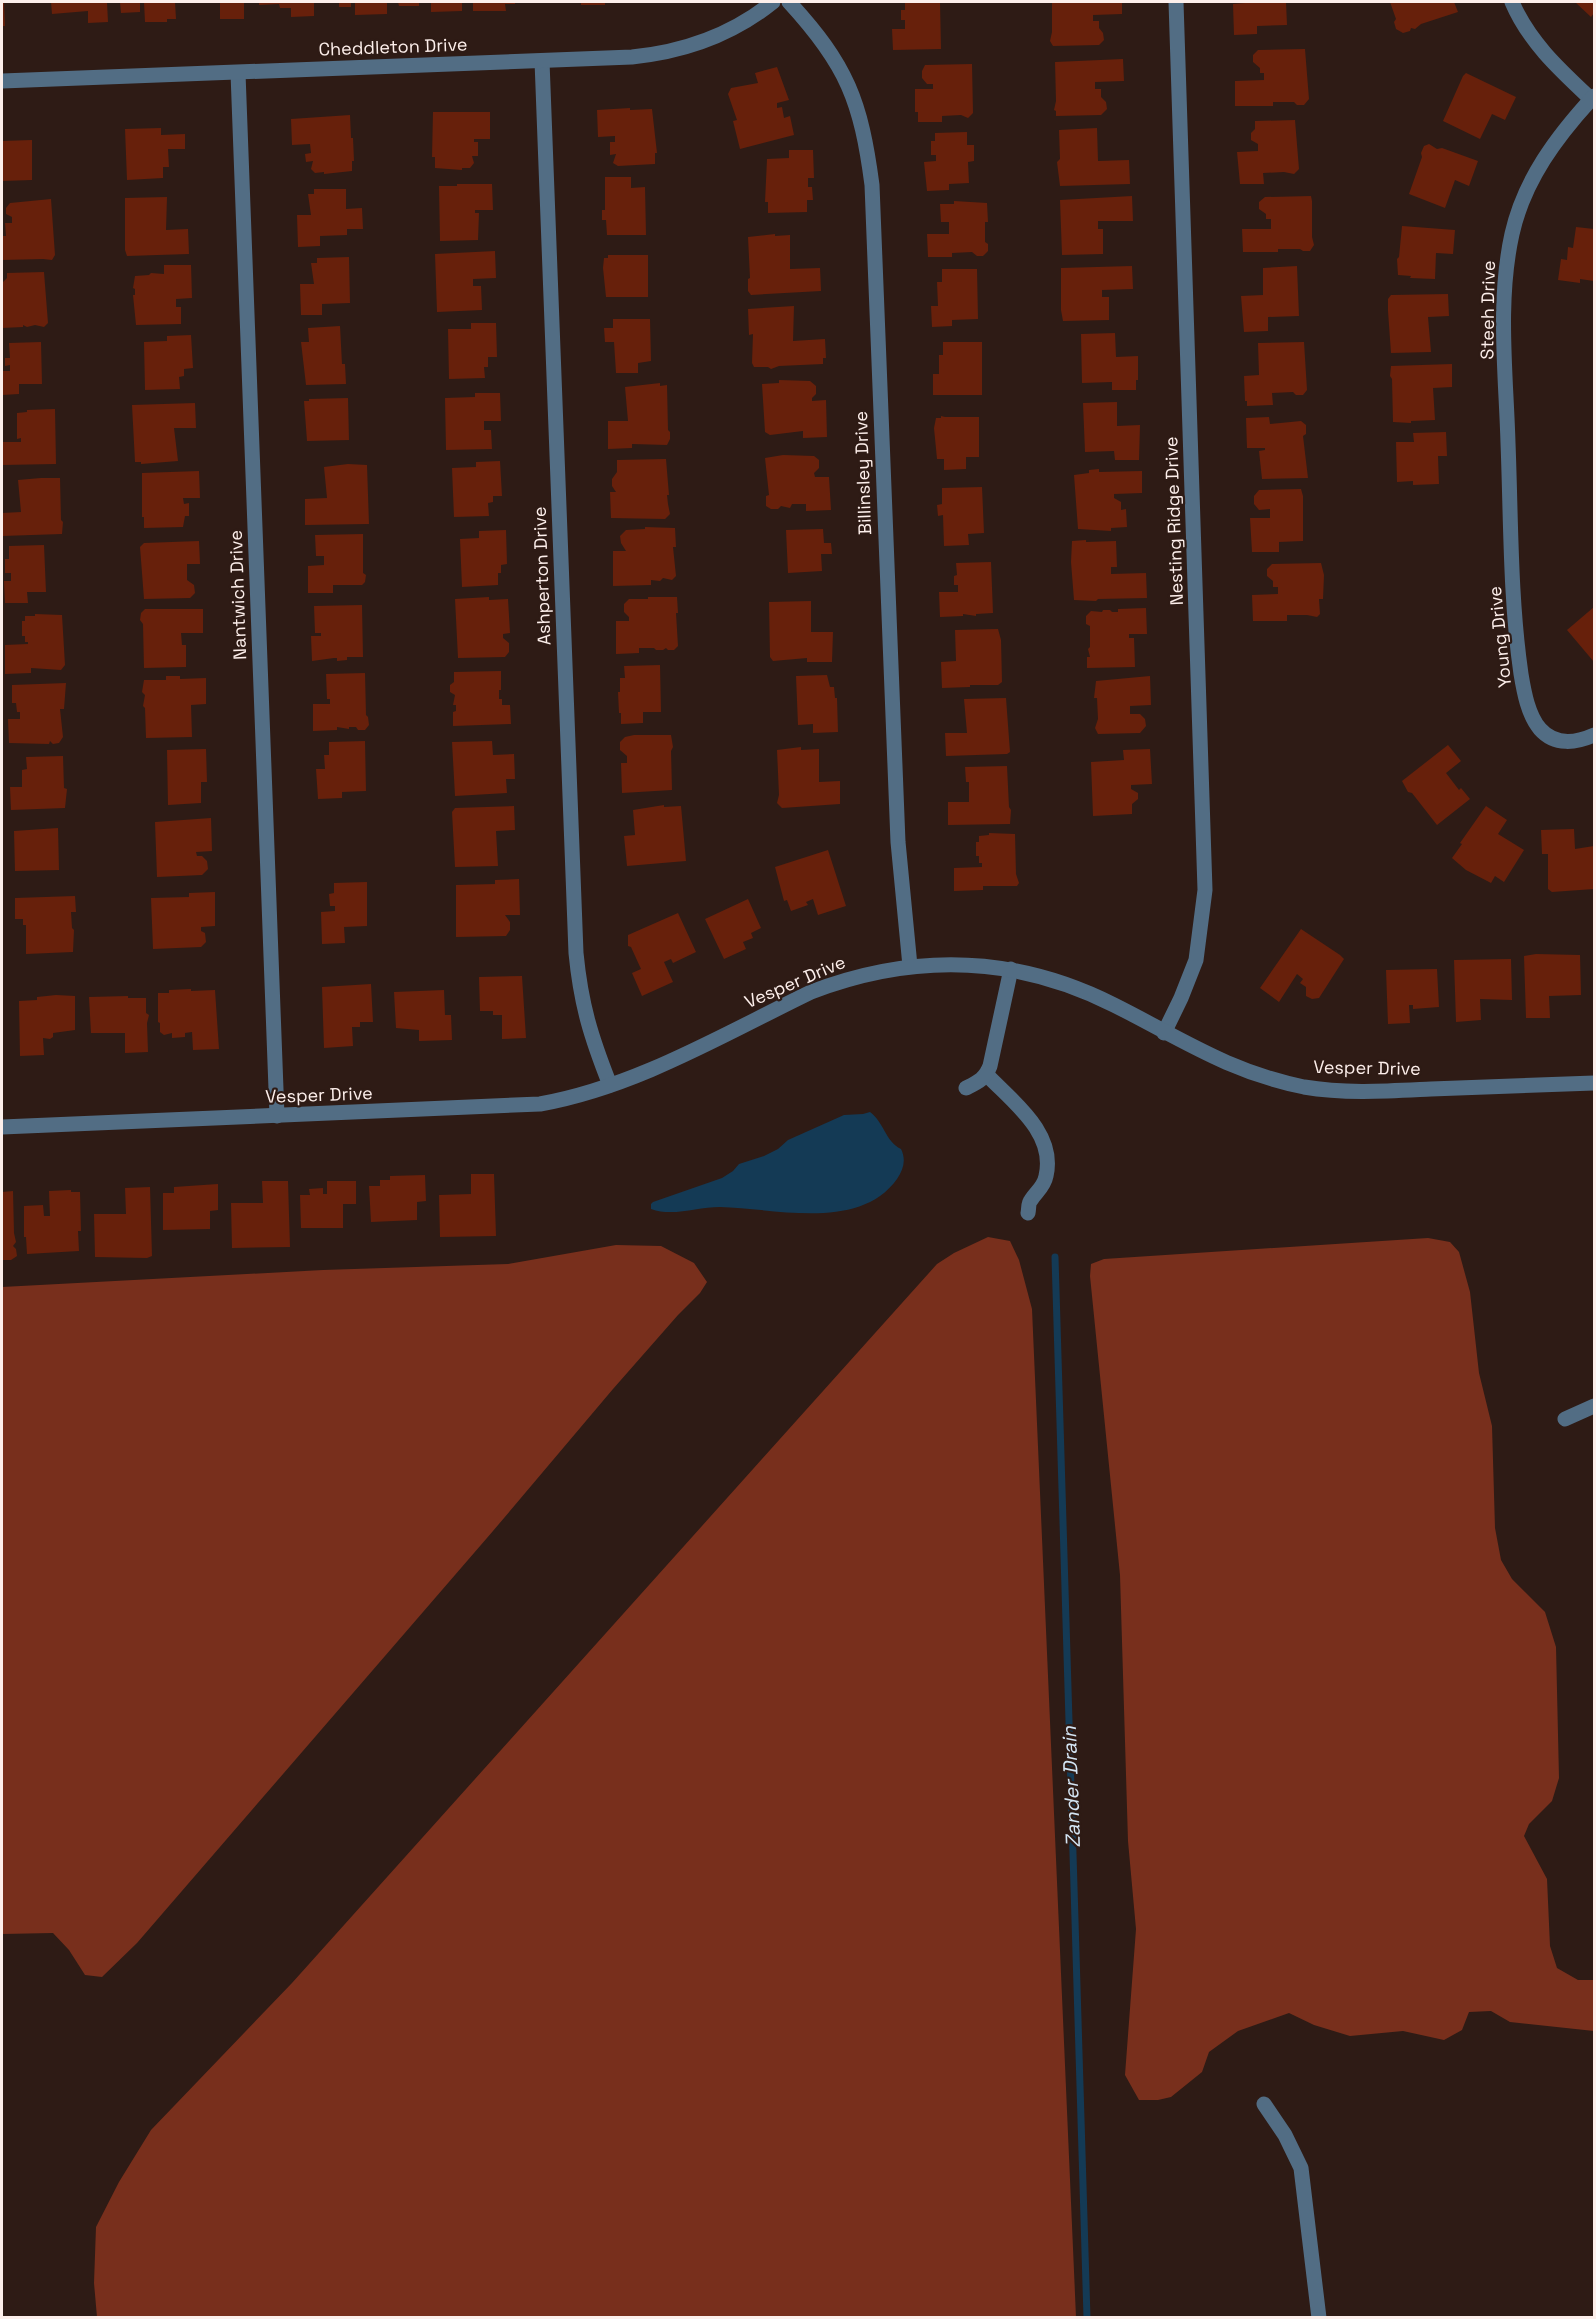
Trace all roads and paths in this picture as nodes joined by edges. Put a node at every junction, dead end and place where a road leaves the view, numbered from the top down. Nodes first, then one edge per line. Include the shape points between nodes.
1 (773, 2) edge
2 (789, 2) edge
3 (1176, 2) edge
4 (1512, 2) edge
5 (542, 61) junction
6 (238, 73) junction
7 (2, 81) edge
8 (1593, 97) edge
9 (1512, 551) joint
10 (1594, 735) edge
11 (910, 966) junction
12 (1011, 969) junction
13 (1164, 1033) junction
14 (987, 1075) junction
15 (1594, 1083) edge
16 (610, 1085) junction
17 (966, 1088) dead end
18 (277, 1116) junction
19 (2, 1127) edge
20 (1028, 1213) dead end
21 (1594, 1406) edge
22 (1565, 1419) dead end
23 (1264, 2104) dead end
24 (1319, 2318) edge

1 - 5 street, Cheddleton Drive via 729,30 685,48 632,57
2 - 11 street, Billinsley Drive via 829,48 851,89 872,185 898,842
3 - 13 street, Nesting Ridge Drive via 1205,890 1196,960
4 - 8 street via 1540,48
5 - 6 street, Cheddleton Drive
5 - 16 street, Ashperton Drive via 576,953 583,1008
6 - 7 street, Cheddleton Drive
6 - 18 street, Nantwich Drive
8 - 9 street, Steeh Drive via 1558,138 1531,180 1518,212 1507,262 1505,332
9 - 10 street, Young Drive via 1522,675 1533,717 1545,734 1562,742
11 - 12 street, Vesper Drive via 962,964
11 - 16 street, Vesper Drive via 863,975 811,992 663,1064
12 - 13 street, Vesper Drive via 1090,993
12 - 14 street
13 - 15 street, Vesper Drive via 1217,1060 1306,1087 1375,1092
14 - 17 street
14 - 20 street via 1036,1126 1047,1154 1047,1176 1030,1200
16 - 18 street, Vesper Drive via 560,1100 519,1106
18 - 19 street, Vesper Drive
21 - 22 street
23 - 24 street via 1285,2135 1300,2168

